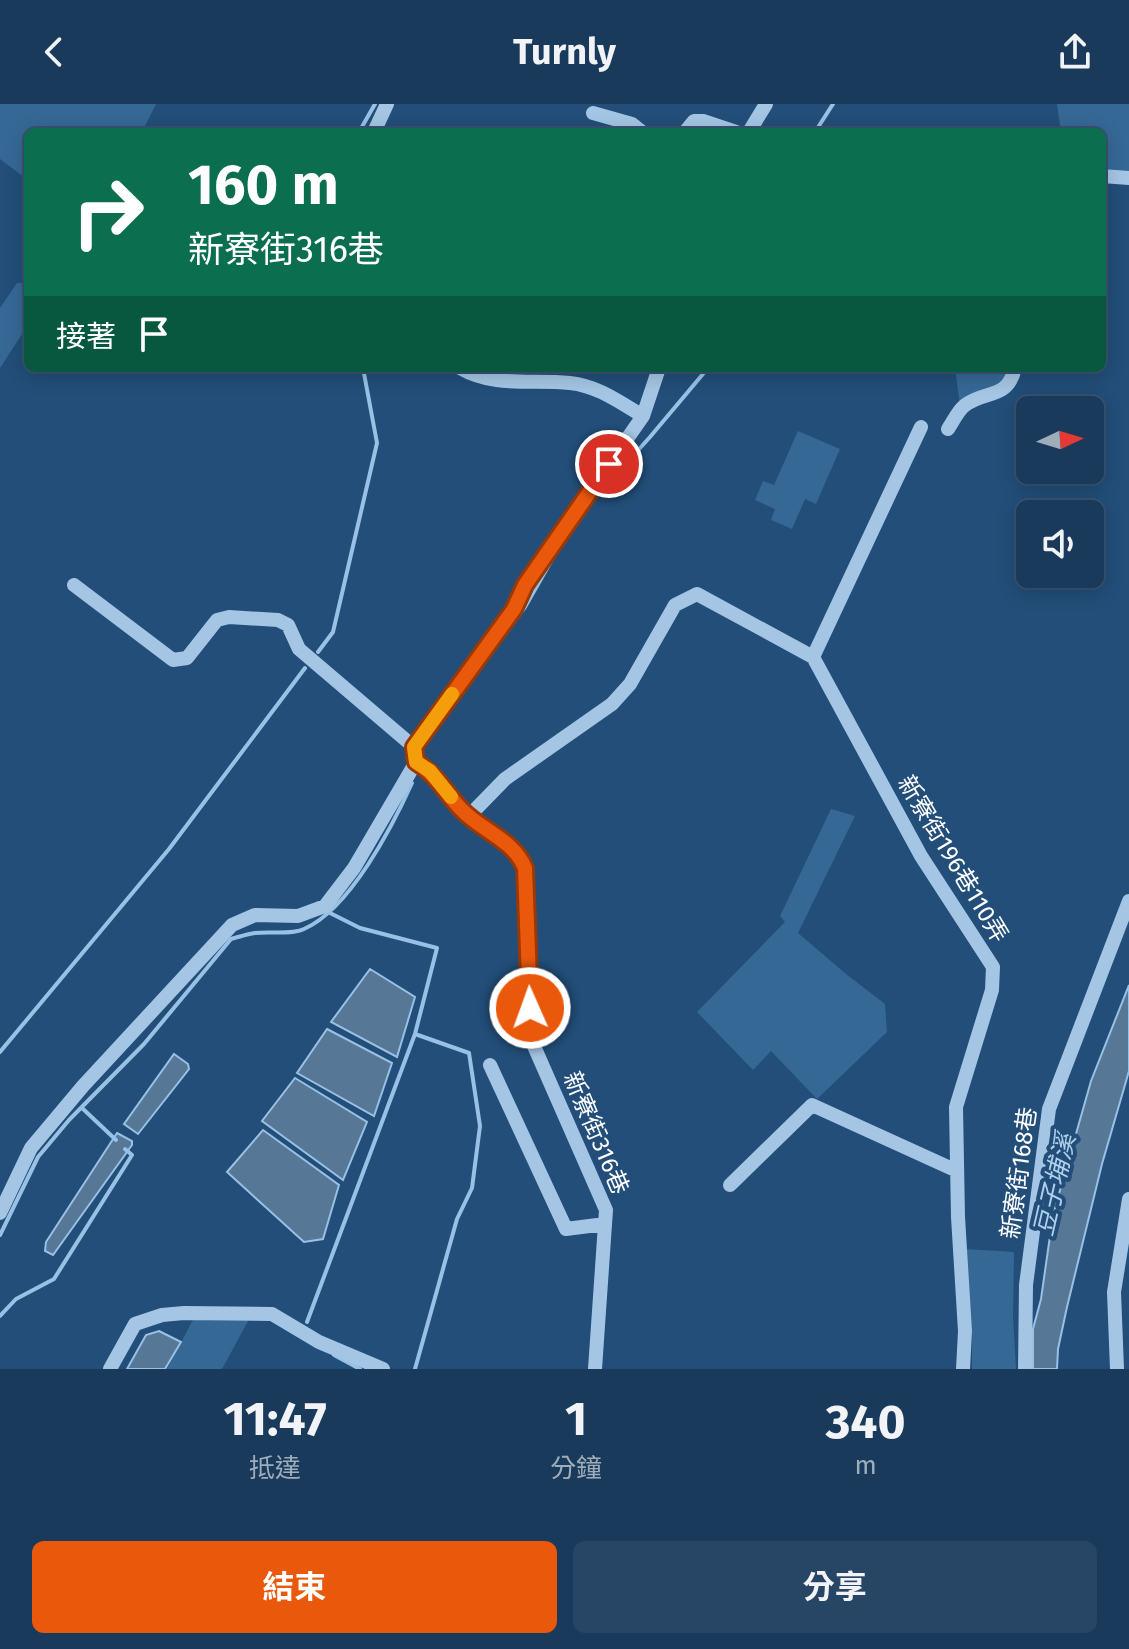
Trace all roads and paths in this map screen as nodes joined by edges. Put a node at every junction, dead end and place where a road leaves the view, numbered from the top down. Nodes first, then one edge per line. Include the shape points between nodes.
1 (387, 104) edge
2 (766, 104) edge
3 (593, 113) dead end
4 (376, 128) edge
5 (637, 128) edge
6 (688, 128) edge
7 (724, 128) edge
8 (751, 128) edge
9 (1106, 176) edge
10 (1129, 178) edge
11 (470, 372) edge
12 (658, 372) edge
13 (1014, 372) edge
14 (643, 416) junction
15 (921, 427) dead end
16 (948, 429) dead end
17 (74, 585) dead end
18 (813, 657) junction
19 (415, 755) junction
20 (469, 816) junction
21 (1129, 901) edge
22 (490, 1065) dead end
23 (957, 1171) junction
24 (730, 1185) dead end
25 (1129, 1199) edge
26 (0, 1213) edge
27 (605, 1224) junction
28 (110, 1369) edge
29 (383, 1369) edge
30 (595, 1369) edge
31 (963, 1369) edge
32 (1025, 1369) edge
33 (1117, 1369) edge

1 - 4 street
2 - 8 street
3 - 5 street
6 - 7 street via 703,121
9 - 10 street
11 - 14 street via 488,379 596,388
12 - 14 street
13 - 16 street via 1012,382 1000,391 963,407
14 - 19 street
15 - 18 street
17 - 19 street, 新寮街316巷 via 173,660 187,658 217,620 278,620 288,625 299,649
18 - 20 street via 697,594 675,605 630,684 612,704 505,779
18 - 23 street, 新寮街196巷110弄 via 921,856 993,967 992,990 956,1107
19 - 20 street, 新寮街316巷
19 - 26 street via 354,868 325,906 298,916 255,915 232,925 31,1148
20 - 27 street, 新寮街316巷 via 519,853 525,868 530,1037 606,1210
21 - 32 street, 新寮街168巷 via 1049,1109 1026,1285
22 - 27 street via 566,1229
23 - 24 street via 812,1105
23 - 31 street, 新寮街196巷110弄
25 - 33 street via 1114,1292
27 - 30 street, 新寮街316巷
28 - 29 street via 135,1324 162,1315 254,1312 272,1314 319,1342

